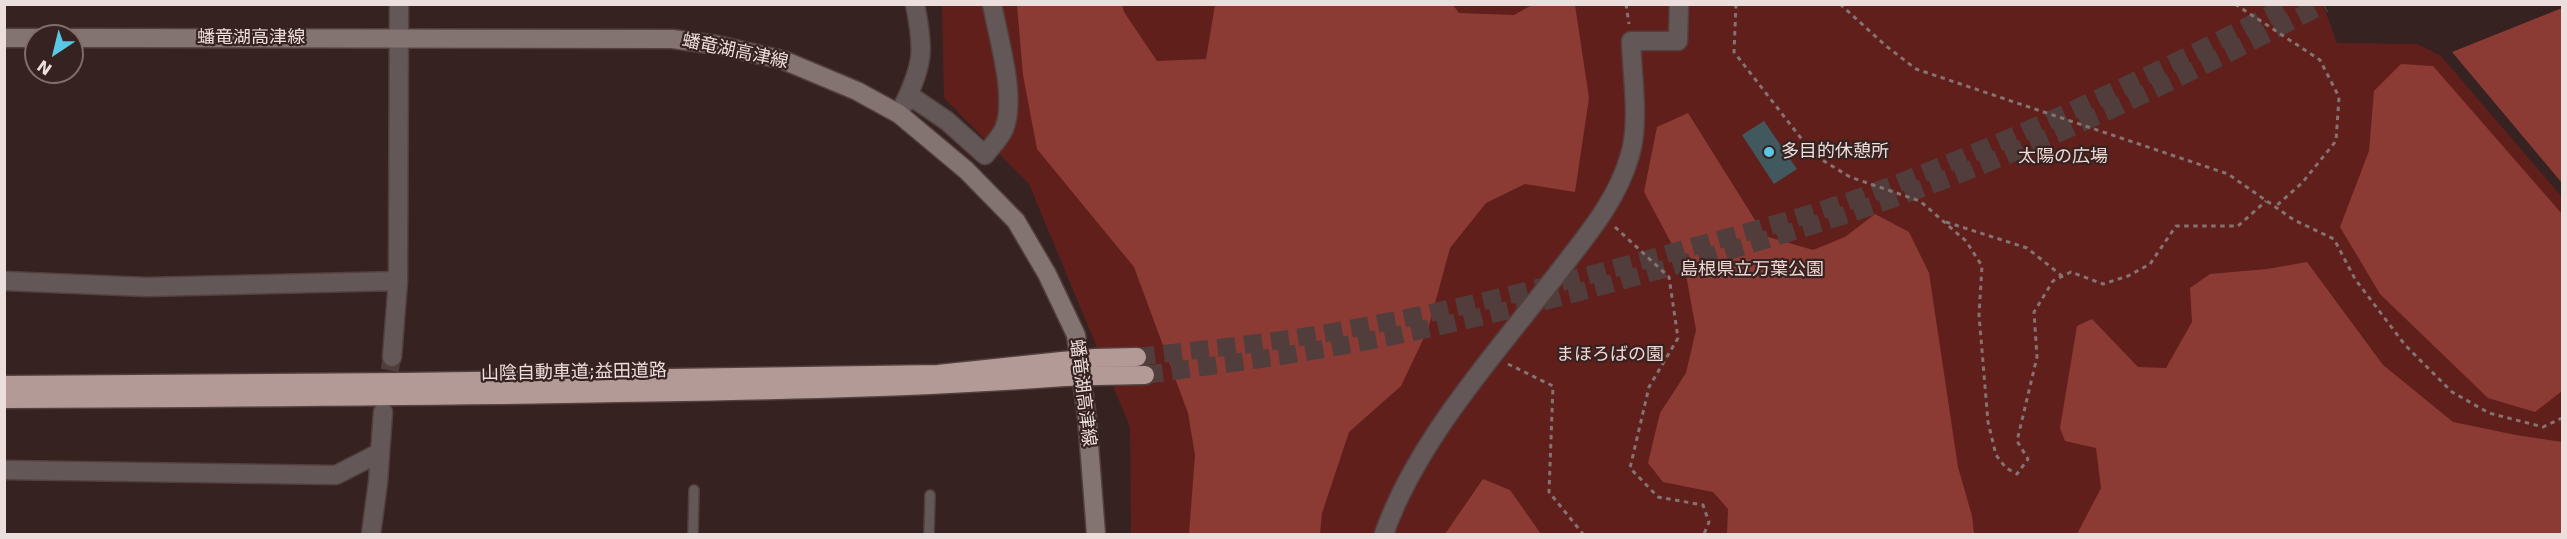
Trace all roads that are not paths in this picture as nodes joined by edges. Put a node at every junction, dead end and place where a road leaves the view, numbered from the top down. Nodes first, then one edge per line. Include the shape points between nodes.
1 (399, 4) edge
2 (915, 4) edge
3 (992, 4) edge
4 (1679, 4) edge
5 (4, 38) edge
6 (24, 38) edge
7 (84, 38) edge
8 (399, 38) junction
9 (909, 95) junction
10 (899, 114) junction
11 (4, 281) edge
12 (398, 281) junction
13 (392, 357) tunnel mouth
14 (1137, 357) tunnel mouth
15 (1096, 367) junction
16 (1064, 369) junction
17 (1145, 375) tunnel mouth
18 (4, 385) edge
19 (4, 399) edge
20 (383, 412) tunnel mouth
21 (378, 453) junction
22 (4, 470) edge
23 (694, 490) dead end
24 (930, 495) dead end
25 (371, 534) edge
26 (693, 534) edge
27 (929, 534) edge
28 (1096, 534) edge
29 (1384, 534) edge

1 - 8 street
2 - 9 street via 922,41 917,78
3 - 9 street via 1007,78 1008,110 1004,129 985,155 947,121
4 - 29 street via 1678,41 1631,41 1634,121 1631,153 1619,184 1595,225 1422,453
5 - 6 main road
7 - 8 main road, 蟠竜湖高津線
8 - 10 main road, 蟠竜湖高津線 via 672,39 717,45 783,60
8 - 12 street
9 - 10 street
10 - 28 main road, 蟠竜湖高津線 via 966,170 1016,221 1076,335
11 - 12 street via 147,287
12 - 13 street
14 - 15 highway, 山陰自動車道;益田道路
15 - 16 highway, 山陰自動車道;益田道路, bridge
15 - 17 highway, 山陰自動車道;益田道路
16 - 18 highway, 山陰自動車道;益田道路
16 - 19 highway, 山陰自動車道;益田道路 via 939,387 400,397
20 - 21 street
21 - 22 street via 336,475
21 - 25 street
23 - 26 lane
24 - 27 lane

